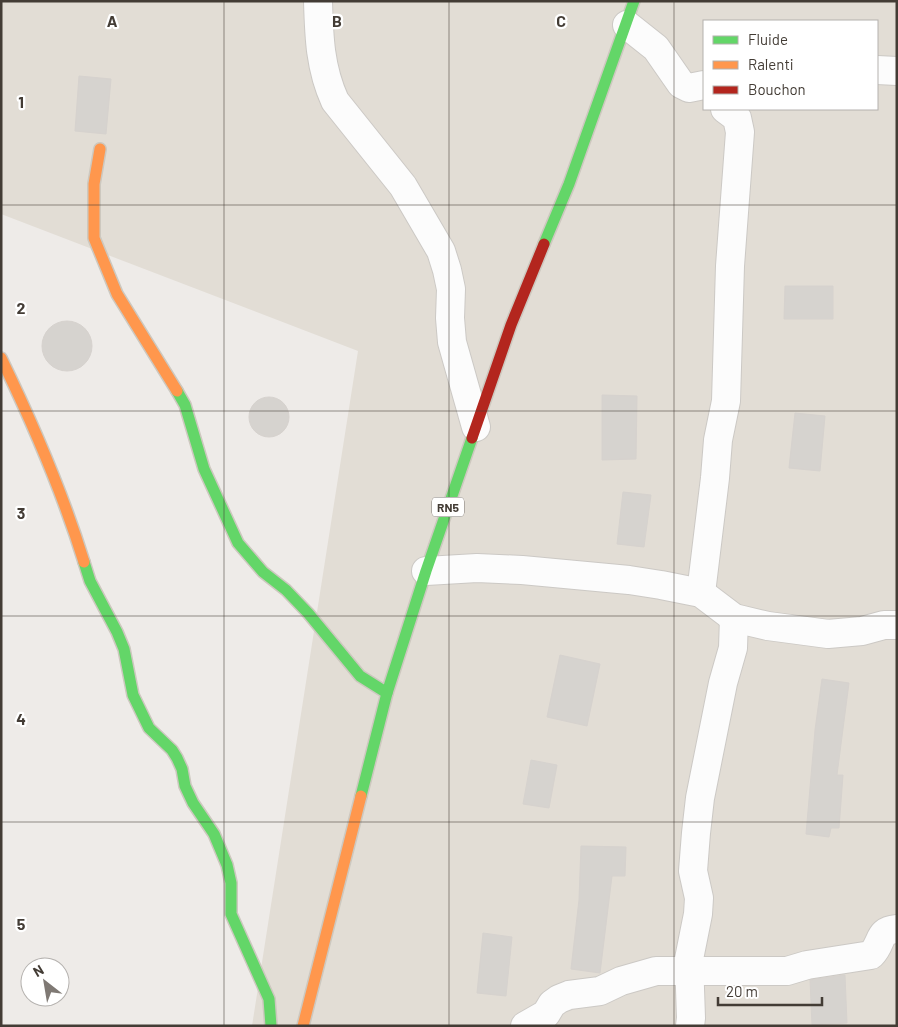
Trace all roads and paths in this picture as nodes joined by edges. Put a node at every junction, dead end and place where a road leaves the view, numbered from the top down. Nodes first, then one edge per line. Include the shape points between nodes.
1 (318, 1) edge
2 (631, 13) edge
3 (878, 70) edge
4 (897, 71) edge
5 (699, 90) edge
6 (726, 110) edge
7 (100, 149) dead end
8 (1, 358) edge
9 (476, 427) junction
10 (426, 571) junction
11 (701, 593) junction
12 (734, 618) junction
13 (897, 625) edge
14 (387, 692) junction
15 (897, 929) edge
16 (690, 970) junction
17 (271, 1026) edge
18 (303, 1026) edge
19 (525, 1026) edge
20 (690, 1026) edge

1 - 9 street via 322,65 335,101 403,186 441,251 451,288 452,342
2 - 5 street via 681,84
2 - 9 main road, RN5 via 569,184 511,325
3 - 4 street
6 - 11 street via 736,118 740,132 730,266 726,401 718,440
7 - 14 main road via 92,209 94,238 117,294 185,404 204,469 238,543 263,572 308,613 360,676
8 - 17 main road via 67,508 90,581 124,649 133,695 149,728 177,758 192,803 214,834 227,865 231,883 231,914 269,999
9 - 10 main road, RN5
10 - 11 street via 477,568 531,571 629,580
10 - 14 main road, RN5
11 - 12 street
12 - 13 street via 828,634
12 - 16 street via 733,648 700,798 693,871 699,898
14 - 18 main road, RN5
15 - 16 street via 886,930 876,950 864,957 787,971
16 - 19 street via 648,972 600,991 569,995
16 - 20 street

